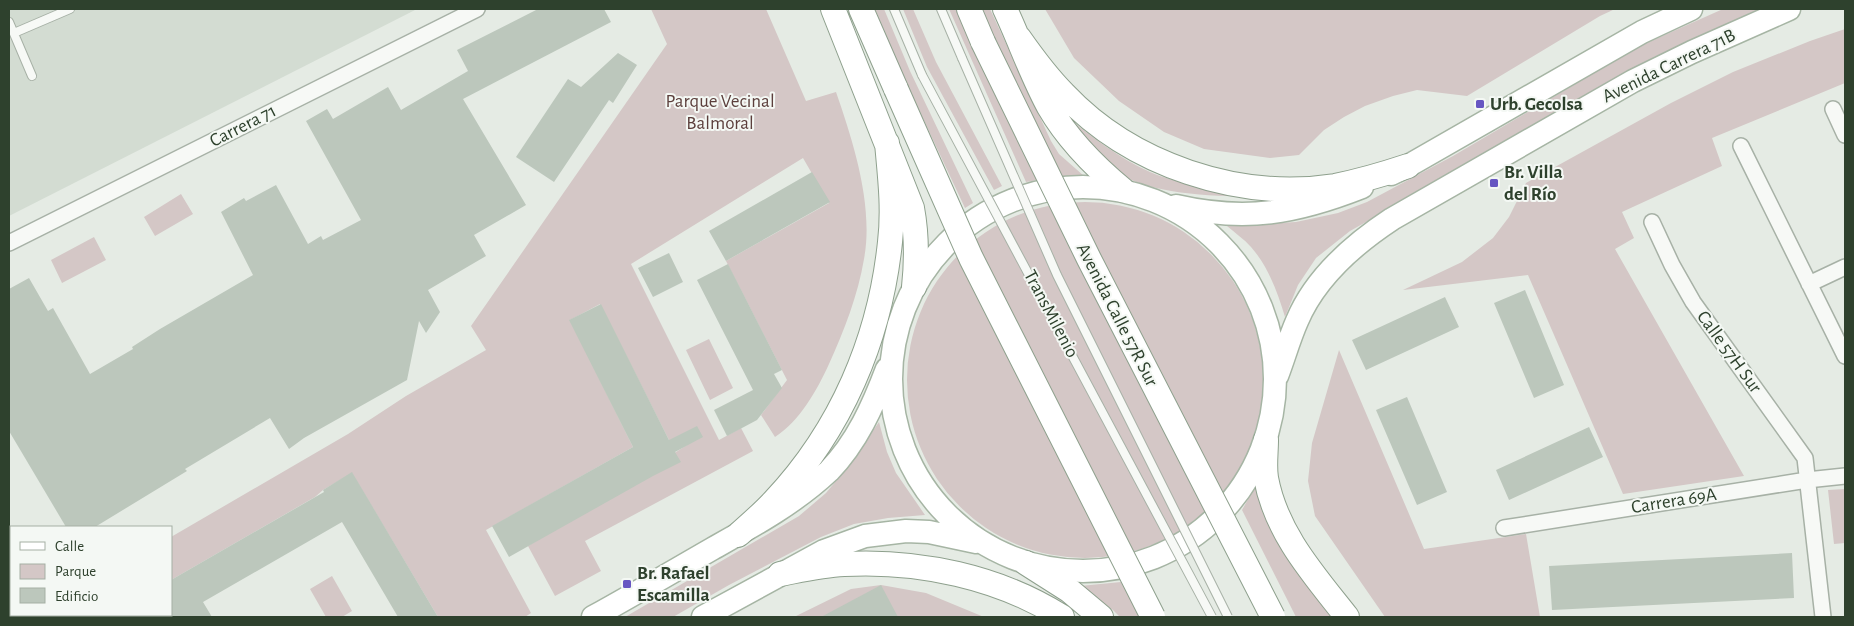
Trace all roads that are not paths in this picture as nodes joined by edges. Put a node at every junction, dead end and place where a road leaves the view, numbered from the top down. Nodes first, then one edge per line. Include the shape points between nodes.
1 (70, 9) edge
2 (477, 9) edge
3 (833, 9) edge
4 (861, 9) edge
5 (894, 9) edge
6 (941, 9) edge
7 (969, 9) edge
8 (1005, 9) edge
9 (1691, 9) edge
10 (1789, 9) edge
11 (9, 22) edge
12 (14, 33) junction
13 (1019, 38) junction
14 (32, 76) dead end
15 (1832, 108) dead end
16 (1845, 135) edge
17 (887, 143) junction
18 (1741, 146) dead end
19 (1408, 166) junction
20 (1123, 190) junction
21 (1158, 202) junction
22 (1652, 222) dead end
23 (9, 243) edge
24 (1845, 267) edge
25 (1809, 284) junction
26 (914, 286) junction
27 (892, 356) junction
28 (1845, 356) edge
29 (1275, 381) junction
30 (1266, 440) junction
31 (1845, 476) edge
32 (1807, 480) junction
33 (1504, 528) dead end
34 (738, 535) junction
35 (986, 545) junction
36 (1026, 563) junction
37 (780, 574) junction
38 (593, 617) edge
39 (703, 617) edge
40 (1062, 617) edge
41 (1101, 617) edge
42 (1153, 617) edge
43 (1212, 617) edge
44 (1228, 617) edge
45 (1273, 617) edge
46 (1347, 617) edge
47 (1823, 617) edge

1 - 12 lane
2 - 23 street, Carrera 71
3 - 17 highway
4 - 42 highway, bridge via 972,258
5 - 43 lane, TransMilenio, bridge via 922,75
6 - 44 lane, TransMilenio, bridge via 1057,275
7 - 45 highway, Avenida Calle 57R Sur, bridge via 1089,259
8 - 13 highway
9 - 19 main road, Avenida Carrera 71B via 1642,32
10 - 29 main road, Avenida Carrera 71B via 1634,80 1368,235 1330,270 1313,293 1297,320
11 - 12 lane
12 - 14 lane
13 - 19 highway via 1059,89 1093,120 1155,159 1189,172 1260,188 1297,189 1362,180
13 - 20 highway via 1049,107 1070,138 1094,166
15 - 16 street
17 - 26 highway via 916,227
17 - 34 highway via 890,240 884,289 872,336 832,425 805,465
18 - 25 street
19 - 21 main road, Avenida Carrera 71B via 1324,202 1290,210 1234,214 1196,211
20 - 21 main road
20 - 26 main road via 1074,186 1025,195 980,215 943,247
21 - 29 main road via 1197,224 1230,256 1255,294 1270,336
22 - 32 street, Calle 57H Sur via 1693,302 1805,458
24 - 25 street
25 - 28 street
26 - 27 main road via 896,332
27 - 34 main road via 872,407 830,470 783,507
27 - 35 main road via 891,388 904,450 937,504
29 - 30 main road
30 - 36 main road via 1251,474 1229,505 1203,531 1171,551 1136,565 1100,572 1062,571
30 - 46 highway via 1266,477 1282,526
31 - 32 street, Carrera 69A
32 - 33 street, Carrera 69A
32 - 47 street, Calle 57H Sur
34 - 38 main road
35 - 36 main road
35 - 37 main road via 929,532 865,536 824,551
36 - 41 highway via 1070,591
37 - 39 main road
37 - 40 highway via 843,564 939,570 1000,588

